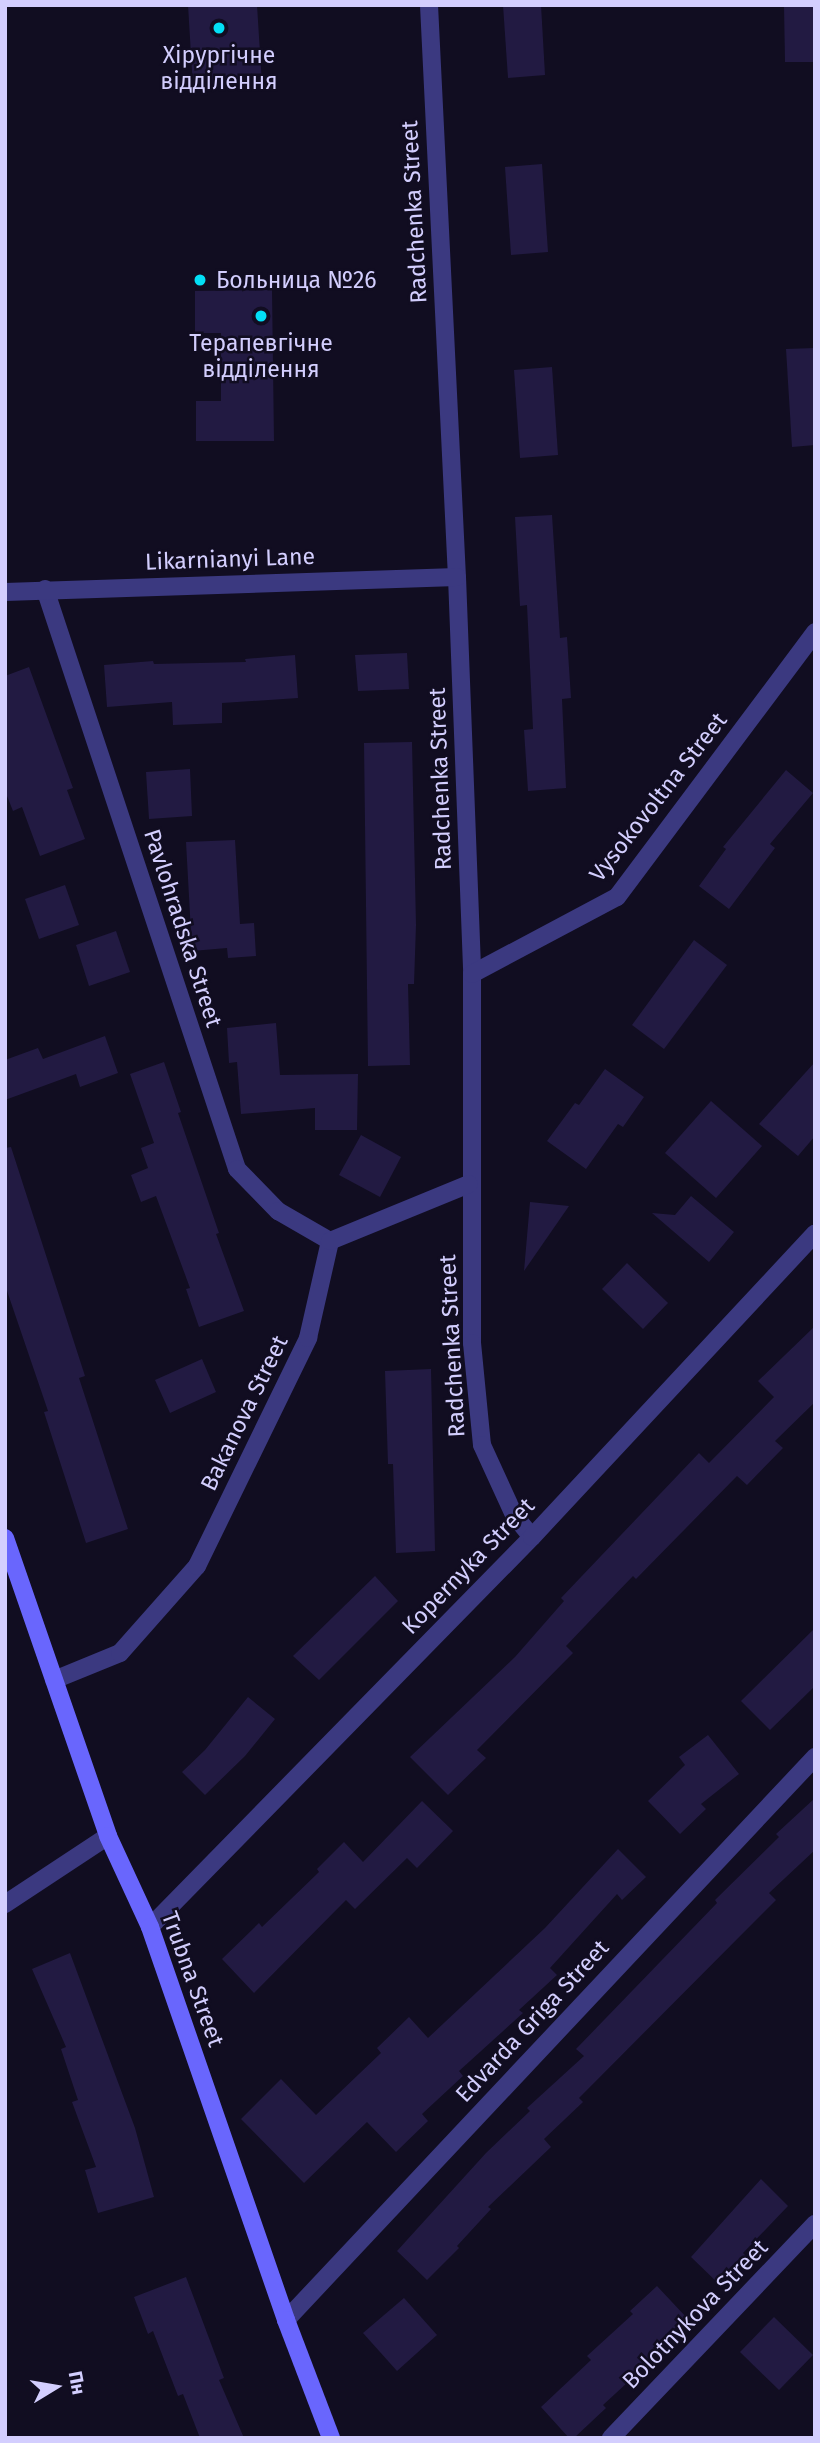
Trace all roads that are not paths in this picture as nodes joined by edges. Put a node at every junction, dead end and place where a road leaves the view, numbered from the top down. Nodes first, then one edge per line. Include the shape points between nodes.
1 (429, 5) edge
2 (457, 577) junction
3 (45, 589) junction
4 (5, 592) edge
5 (815, 632) edge
6 (472, 974) junction
7 (469, 1184) junction
8 (815, 1233) edge
9 (330, 1241) junction
10 (532, 1537) junction
11 (5, 1538) edge
12 (54, 1680) junction
13 (815, 1757) edge
14 (108, 1836) junction
15 (5, 1904) edge
16 (150, 1927) junction
17 (815, 2224) edge
18 (286, 2320) junction
19 (331, 2438) edge
20 (611, 2438) edge

1 - 2 street, Radchenka Street
2 - 3 street, Likarnianyi Lane
2 - 6 street, Radchenka Street
3 - 4 street, Likarnianyi Lane
3 - 9 street, Pavlohradska Street via 237,1169 278,1212
5 - 6 street, Vysokovoltna Street via 617,897
6 - 7 street, Radchenka Street
7 - 9 street
7 - 10 street, Radchenka Street via 472,1343 482,1446 514,1515
8 - 10 street, Kopernyka Street
9 - 12 street, Bakanova Street via 308,1338 197,1566 120,1653
10 - 16 street, Kopernyka Street
11 - 12 street, Trubna Street
12 - 14 street, Trubna Street
13 - 18 street, Edvarda Griga Street
14 - 15 street
14 - 16 street, Trubna Street
16 - 18 street, Trubna Street
17 - 20 street, Bolotnykova Street
18 - 19 street, Trubna Street

